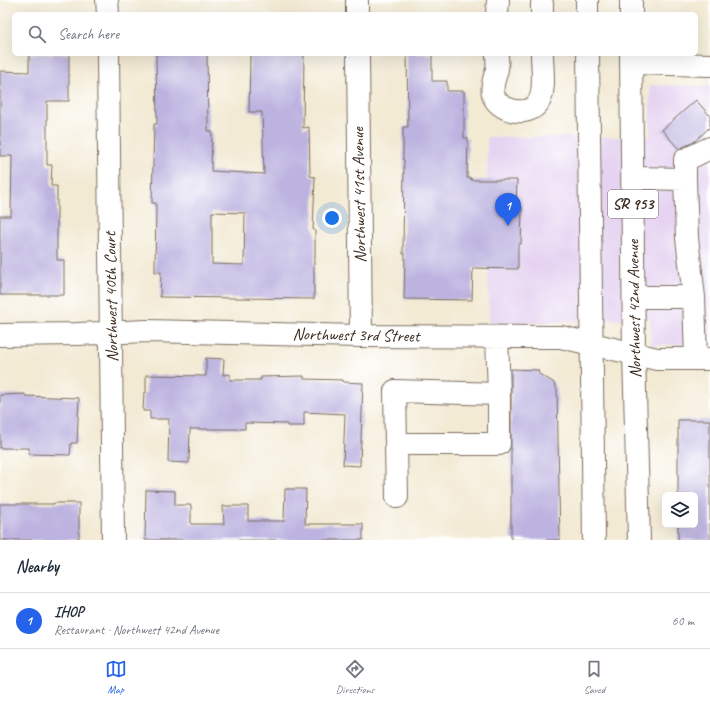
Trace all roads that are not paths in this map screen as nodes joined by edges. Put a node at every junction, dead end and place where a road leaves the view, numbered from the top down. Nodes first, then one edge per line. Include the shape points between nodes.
1 (107, 0) edge
2 (357, 0) edge
3 (498, 0) edge
4 (587, 0) edge
5 (631, 0) edge
6 (108, 12) edge
7 (357, 12) edge
8 (498, 12) edge
9 (587, 12) edge
10 (631, 12) edge
11 (108, 56) edge
12 (358, 56) edge
13 (497, 56) edge
14 (542, 56) edge
15 (588, 56) edge
16 (631, 59) edge
17 (710, 65) edge
18 (710, 148) edge
19 (633, 178) junction
20 (685, 179) junction
21 (634, 297) junction
22 (694, 297) junction
23 (112, 333) junction
24 (0, 335) edge
25 (361, 336) junction
26 (497, 337) junction
27 (591, 344) junction
28 (634, 354) junction
29 (703, 359) edge
30 (499, 394) junction
31 (396, 444) junction
32 (397, 497) dead end
33 (114, 540) edge
34 (594, 540) edge
35 (638, 540) edge

1 - 6 street
2 - 7 street
3 - 8 street
4 - 9 street
5 - 10 street
11 - 23 street, Northwest 40th Court
12 - 25 street, Northwest 41st Avenue
13 - 14 street via 492,93 497,103 504,108 518,111 530,109 538,103 542,94
15 - 27 street, SR 953
16 - 17 street
16 - 19 street, Northwest 42nd Avenue / SR 953
18 - 20 street via 685,160
19 - 20 street
19 - 21 street, Northwest 42nd Avenue / SR 953
20 - 22 street via 687,238
21 - 22 street
21 - 28 street, Northwest 42nd Avenue / SR 953
22 - 29 street
23 - 24 street, Northwest 3rd Street
23 - 25 street, Northwest 3rd Street via 147,331
23 - 33 street, Northwest 40th Court
25 - 26 street, Northwest 3rd Street
26 - 27 street, Northwest 3rd Street via 561,338
26 - 30 street
27 - 28 street, Northwest 3rd Street
27 - 34 street, SR 953
28 - 29 street, Northwest 3rd Street via 657,359
28 - 35 street, Northwest 42nd Avenue / SR 953
30 - 31 street via 498,444
30 - 31 street via 395,391
31 - 32 street

